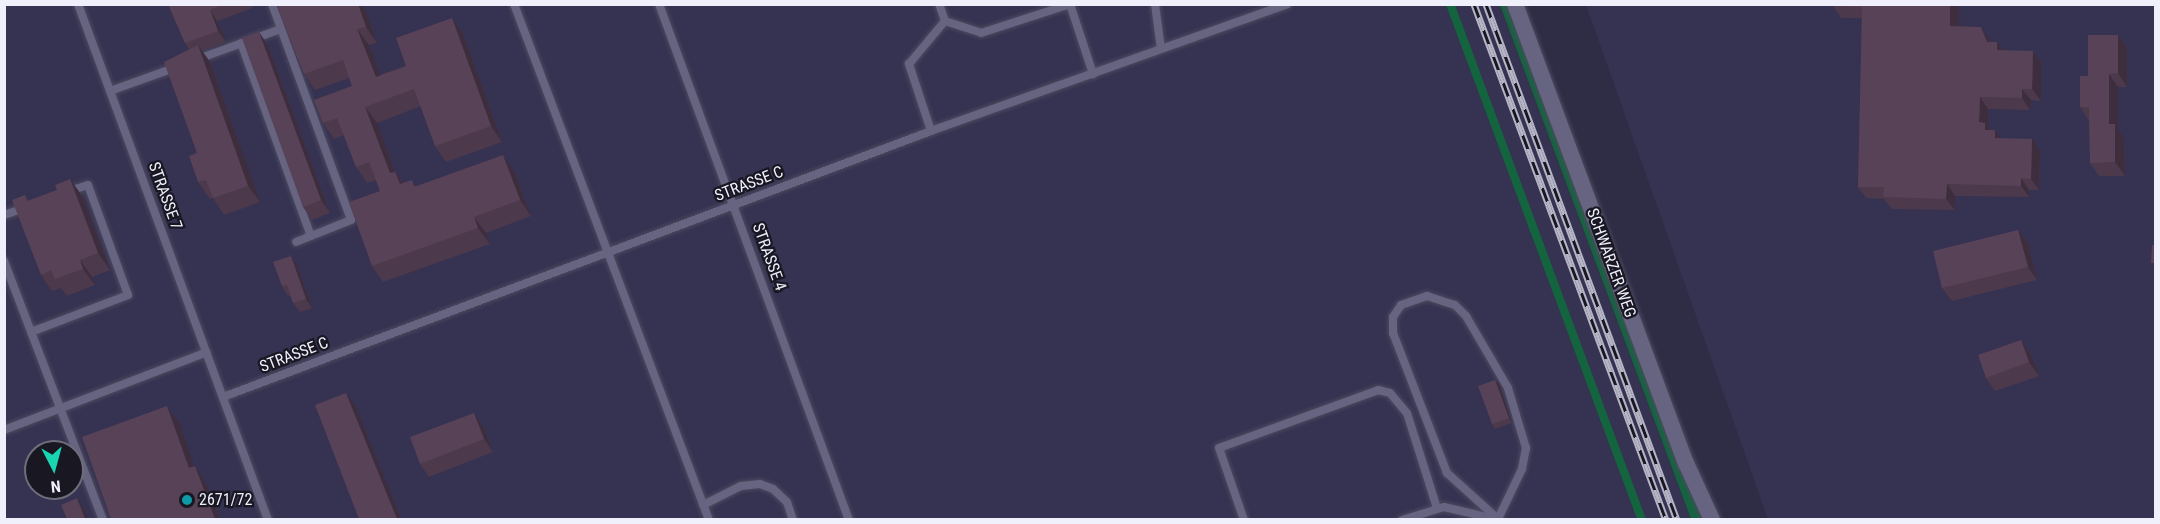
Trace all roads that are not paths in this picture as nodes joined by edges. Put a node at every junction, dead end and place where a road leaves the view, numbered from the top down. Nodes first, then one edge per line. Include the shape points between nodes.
1 (78, 4) edge
2 (272, 4) edge
3 (514, 4) edge
4 (659, 4) edge
5 (939, 4) edge
6 (1070, 4) edge
7 (1155, 4) edge
8 (1287, 4) edge
9 (1515, 4) edge
10 (945, 21) junction
11 (280, 29) junction
12 (241, 44) junction
13 (1161, 49) junction
14 (1093, 74) junction
15 (110, 92) junction
16 (931, 131) junction
17 (57, 196) edge
18 (36, 204) edge
19 (734, 205) junction
20 (4, 215) edge
21 (311, 236) junction
22 (296, 242) dead end
23 (607, 253) junction
24 (4, 261) edge
25 (31, 332) junction
26 (207, 352) junction
27 (223, 397) junction
28 (60, 410) junction
29 (4, 430) edge
30 (703, 505) junction
31 (1437, 508) junction
32 (103, 519) edge
33 (268, 519) edge
34 (708, 519) edge
35 (793, 519) edge
36 (849, 519) edge
37 (1244, 519) edge
38 (1402, 519) edge
39 (1498, 519) edge
40 (1712, 519) edge

1 - 15 lane, STRASSE 7
2 - 11 lane
3 - 23 lane
4 - 19 lane, STRASSE 4
5 - 10 lane
6 - 10 lane via 981,33
6 - 14 lane
7 - 13 lane
8 - 13 lane, STRASSE C
9 - 40 street, SCHWARZER WEG via 1686,463
10 - 16 lane via 909,64
11 - 12 lane
11 - 21 lane via 351,220
12 - 15 lane
12 - 21 lane
13 - 14 lane, STRASSE C
14 - 16 lane, STRASSE C
15 - 26 lane, STRASSE 7
16 - 19 lane, STRASSE C
17 - 25 lane via 88,185 128,296
18 - 20 lane
19 - 23 lane, STRASSE C
19 - 36 lane, STRASSE 4
21 - 22 lane
23 - 27 lane, STRASSE C
23 - 30 lane
24 - 25 lane
25 - 28 lane
26 - 27 lane, STRASSE 7
26 - 28 lane
27 - 33 lane, STRASSE 7
28 - 29 lane
28 - 32 lane
30 - 34 lane
30 - 35 lane via 741,486 760,484 773,489 787,502
31 - 37 lane via 1407,413 1390,393 1378,390 1219,448
31 - 38 lane
31 - 39 lane
39 - 39 lane via 1454,480 1437,454 1393,333 1393,318 1401,306 1414,300 1437,297 1455,304 1508,388 1526,448 1522,469

